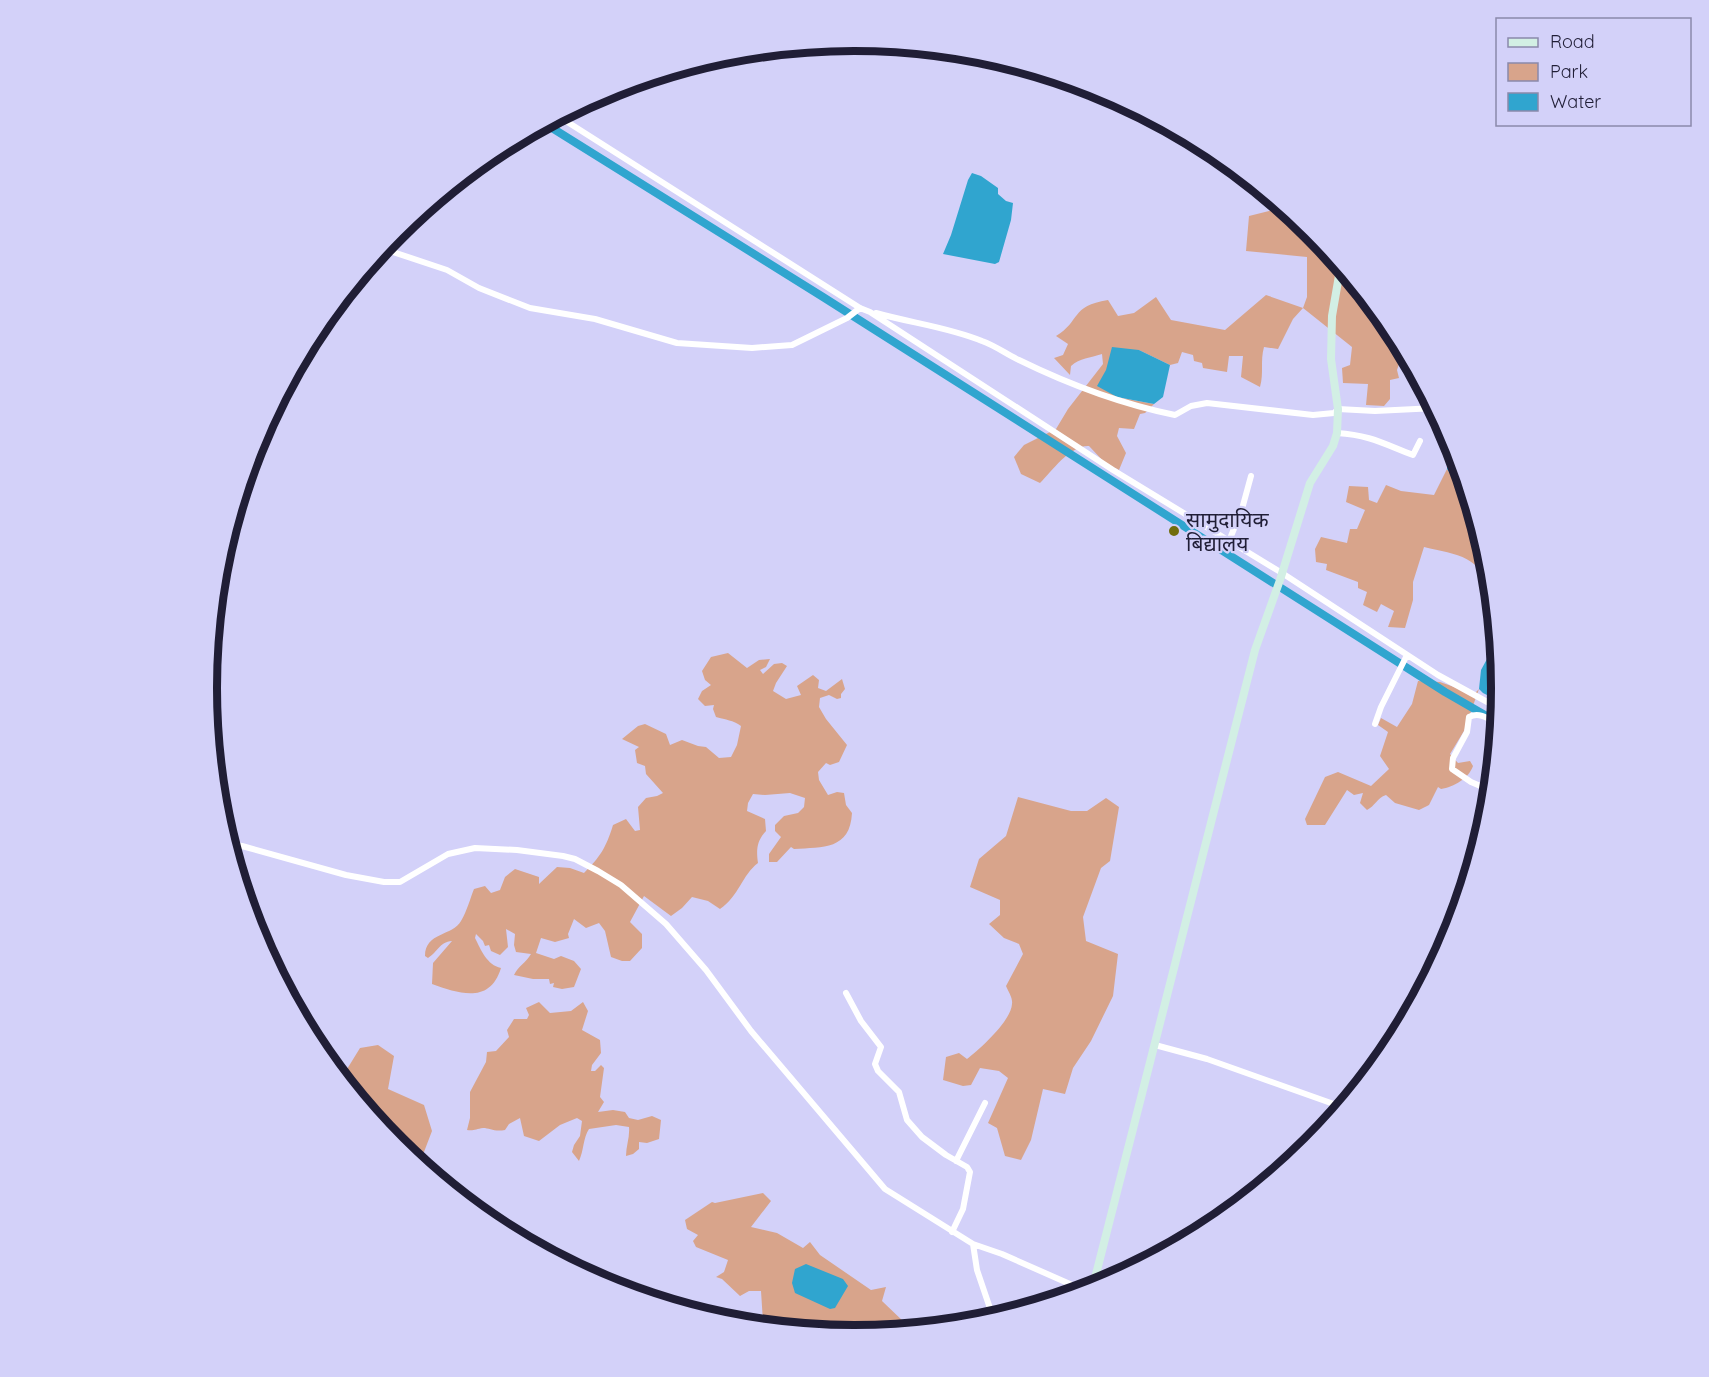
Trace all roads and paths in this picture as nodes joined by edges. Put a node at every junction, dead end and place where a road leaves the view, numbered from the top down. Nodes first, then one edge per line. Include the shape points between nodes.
1 (566, 121) edge
2 (391, 251) edge
3 (1339, 274) edge
4 (858, 310) junction
5 (870, 312) junction
6 (1427, 408) edge
7 (1338, 409) junction
8 (1337, 433) junction
9 (1420, 441) dead end
10 (1251, 476) dead end
11 (1229, 541) junction
12 (1281, 577) junction
13 (1407, 655) junction
14 (1492, 704) edge
15 (1491, 721) edge
16 (1375, 724) dead end
17 (1484, 788) edge
18 (237, 845) edge
19 (846, 993) dead end
20 (1155, 1045) junction
21 (985, 1104) dead end
22 (1337, 1105) edge
23 (956, 1161) junction
24 (952, 1232) junction
25 (973, 1244) junction
26 (1095, 1278) edge
27 (630, 1284) edge
28 (1075, 1286) edge
29 (678, 1300) edge
30 (991, 1311) edge

1 - 4 street
2 - 4 street via 447,270 479,288 530,308 595,319 677,343 752,348 792,345
3 - 7 main road via 1332,316 1331,359
4 - 5 street
5 - 7 street via 980,340 1120,402 1146,409 1175,415 1207,403 1312,415
5 - 11 street
6 - 7 street
7 - 8 main road
8 - 9 street via 1373,438 1413,455
8 - 12 main road via 1310,483
10 - 11 street
11 - 12 street
12 - 13 street
12 - 20 main road via 1255,650
13 - 14 street
13 - 16 street
15 - 17 street via 1474,714 1469,717 1467,732 1453,758 1452,769
18 - 24 street via 384,882 400,882 447,854 475,848 563,856 598,871 621,885 666,924 751,1032 885,1189
19 - 23 street via 881,1047 875,1064 899,1092 907,1120 922,1137
20 - 22 street via 1208,1059
20 - 26 main road
21 - 23 street
23 - 24 street via 970,1172 963,1209
24 - 25 street
25 - 28 street
25 - 30 street
27 - 29 street

